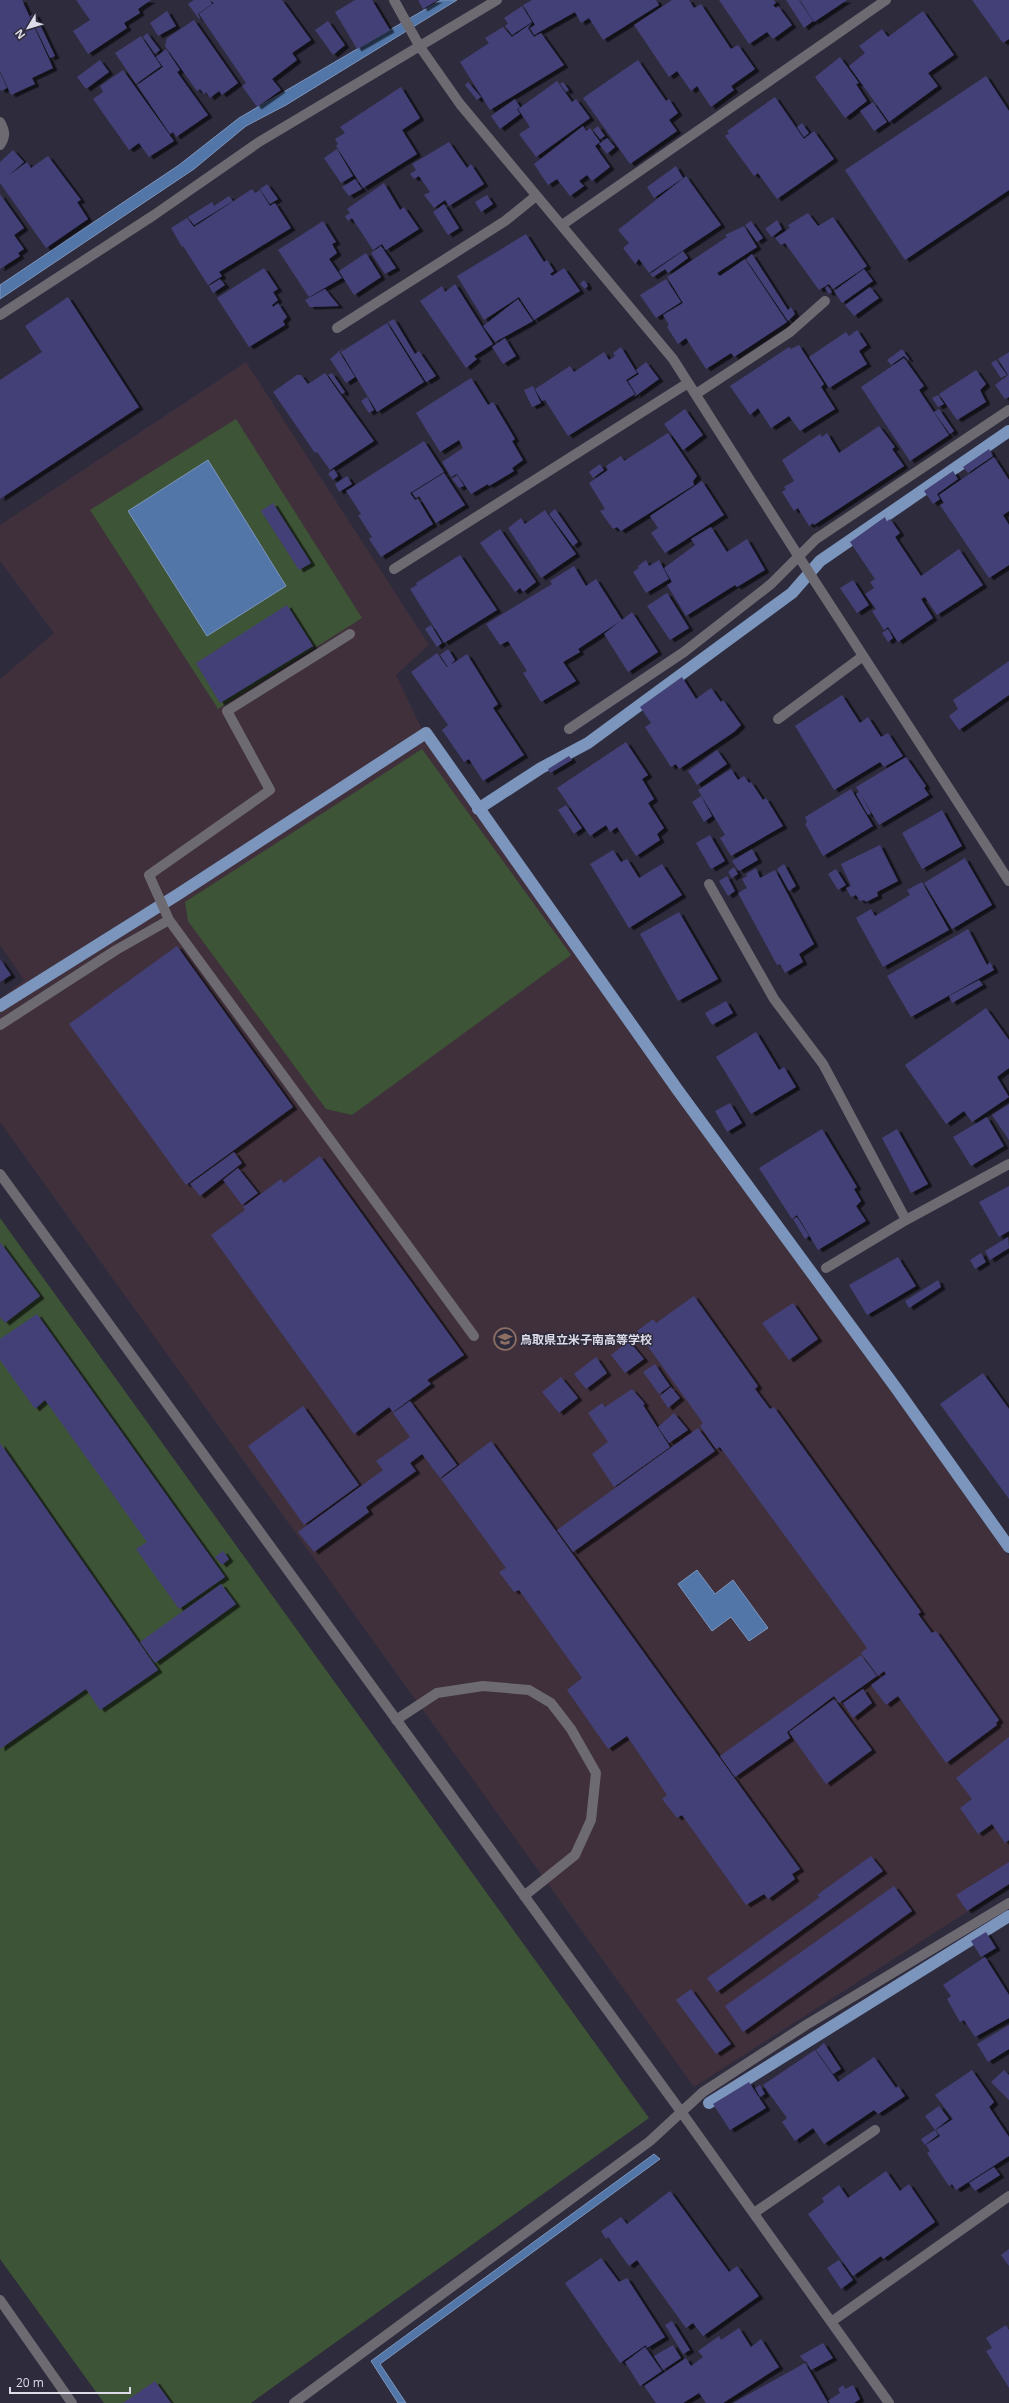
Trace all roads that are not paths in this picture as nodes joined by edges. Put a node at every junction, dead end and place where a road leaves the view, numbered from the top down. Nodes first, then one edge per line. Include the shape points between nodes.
1 (394, 0) edge
2 (497, 0) edge
3 (886, 0) edge
4 (420, 48) junction
5 (0, 122) edge
6 (0, 145) edge
7 (536, 196) junction
8 (562, 225) junction
9 (825, 301) dead end
10 (0, 315) edge
11 (337, 328) dead end
12 (688, 383) junction
13 (696, 394) junction
14 (1009, 410) edge
15 (799, 557) junction
16 (394, 569) dead end
17 (350, 634) dead end
18 (863, 656) junction
19 (778, 719) dead end
20 (569, 729) dead end
21 (1009, 881) edge
22 (708, 884) dead end
23 (169, 920) junction
24 (0, 1025) edge
25 (1009, 1164) edge
26 (0, 1174) edge
27 (906, 1220) junction
28 (826, 1268) dead end
29 (474, 1336) dead end
30 (396, 1720) junction
31 (524, 1896) junction
32 (1009, 1903) edge
33 (682, 2113) junction
34 (875, 2130) dead end
35 (1009, 2196) edge
36 (754, 2214) junction
37 (0, 2300) edge
38 (831, 2322) junction
39 (72, 2403) edge
40 (294, 2403) edge
41 (889, 2403) edge

1 - 4 street
2 - 4 street
3 - 8 street
4 - 7 street via 460,104
4 - 10 street via 366,77 259,142 154,215
5 - 6 street via 5,131
7 - 8 street
7 - 11 street via 505,222
8 - 12 street via 673,359
9 - 13 street via 790,332
12 - 13 street
12 - 16 street
13 - 15 street
14 - 15 street via 816,539
15 - 18 street
15 - 20 street via 771,584 684,652
17 - 23 street via 227,711 270,790 149,875
18 - 19 street
18 - 21 street
22 - 27 street via 774,999 823,1064
23 - 24 street via 116,950
23 - 29 street
25 - 27 street
26 - 30 street
27 - 28 street
30 - 31 street
30 - 31 street via 437,1693 483,1686 529,1690 551,1703 571,1729 596,1773 591,1820 575,1855
31 - 33 street
32 - 33 street via 806,2025 703,2092
33 - 36 street
33 - 40 street via 650,2141
34 - 36 street
35 - 38 street
36 - 38 street
37 - 39 street
38 - 41 street

